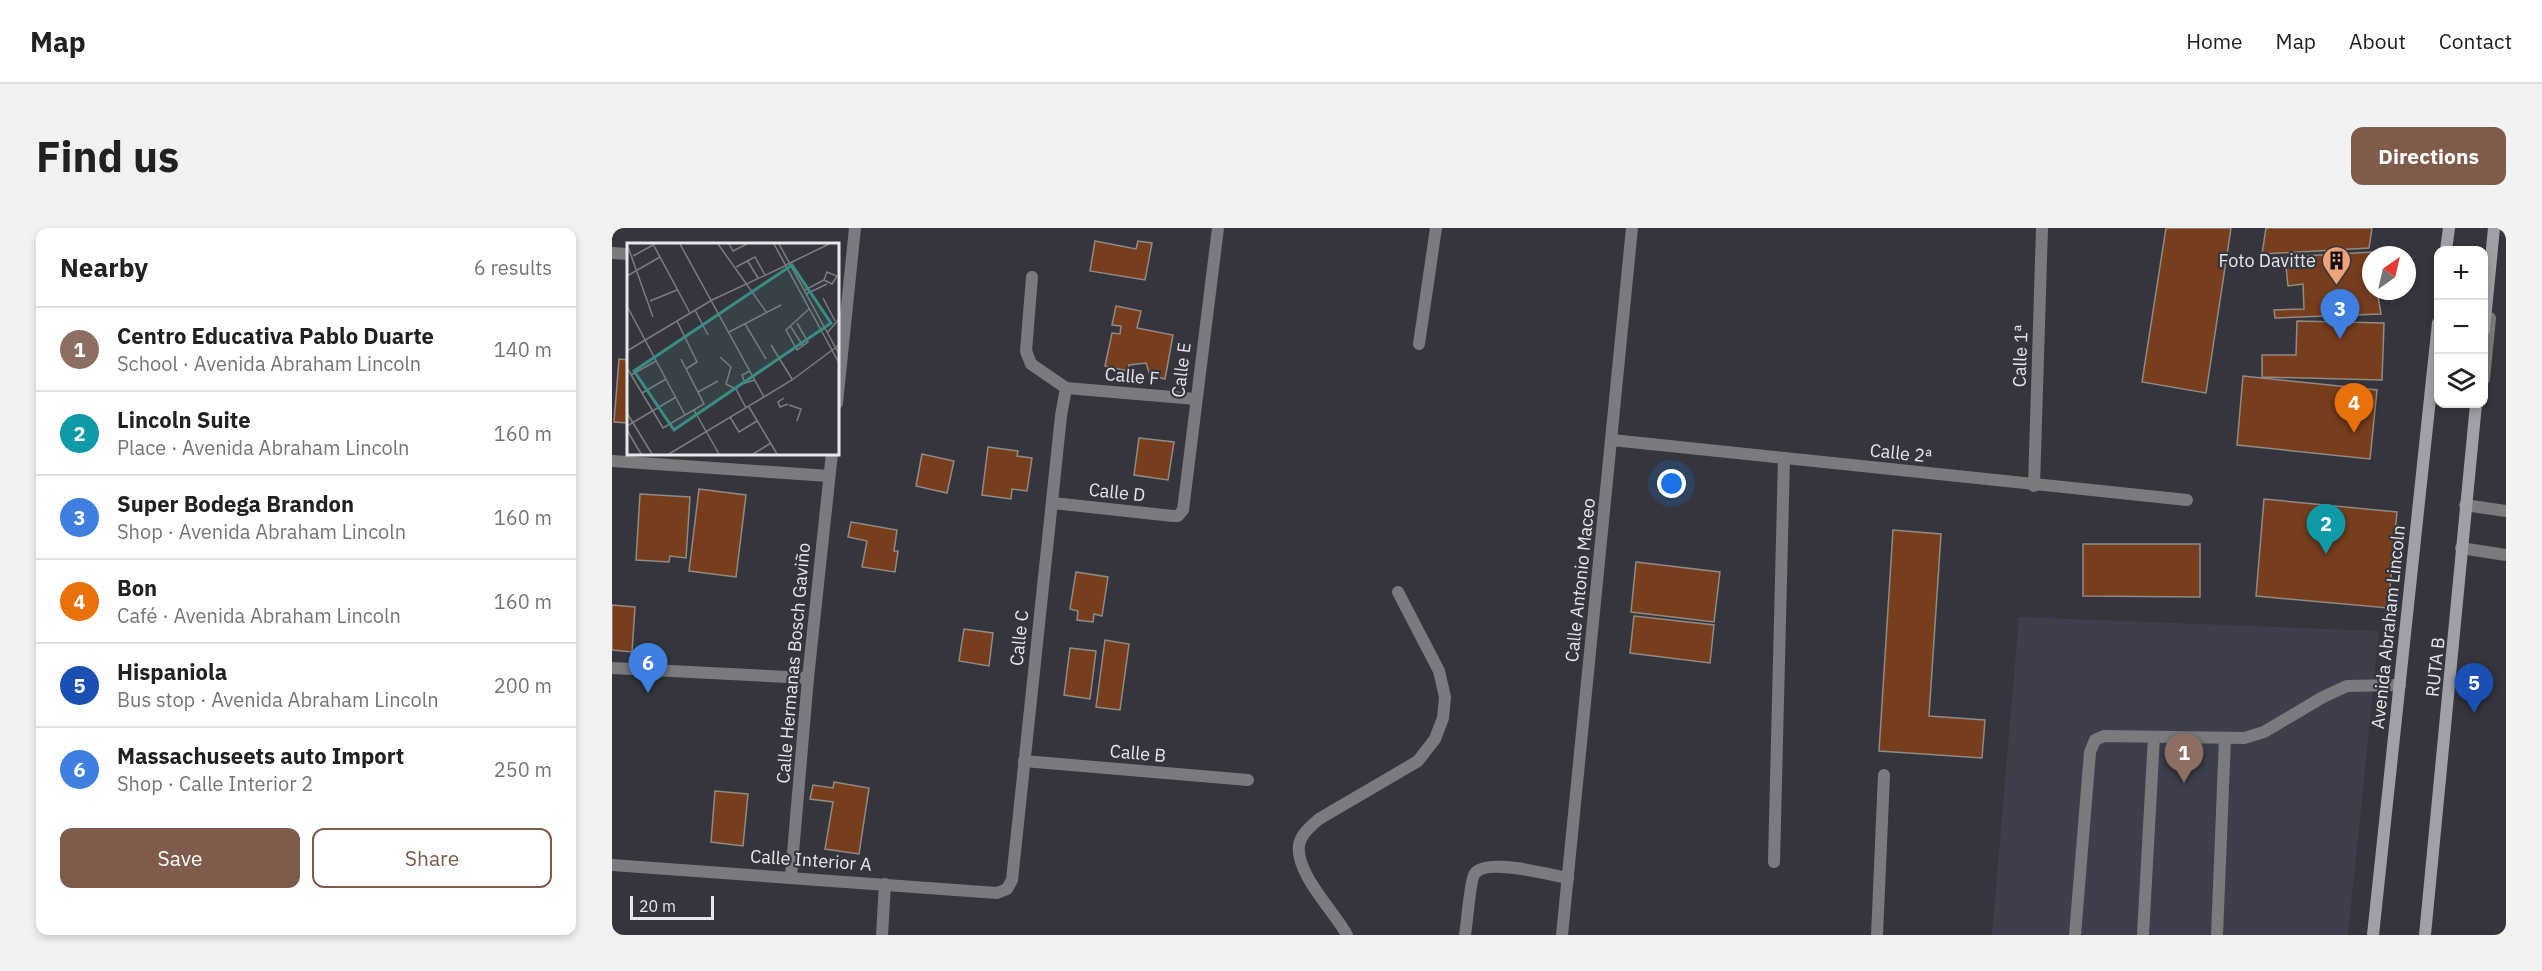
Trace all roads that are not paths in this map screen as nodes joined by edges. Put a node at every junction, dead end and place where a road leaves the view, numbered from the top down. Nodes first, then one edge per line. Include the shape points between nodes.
1 (855, 228) edge
2 (1218, 228) edge
3 (1436, 228) edge
4 (1632, 228) edge
5 (2042, 228) edge
6 (2449, 228) edge
7 (2494, 228) edge
8 (2499, 228) edge
9 (2447, 246) edge
10 (612, 253) edge
11 (627, 254) edge
12 (838, 269) edge
13 (851, 270) junction
14 (1032, 277) dead end
15 (2487, 300) edge
16 (1419, 344) dead end
17 (2436, 354) edge
18 (2486, 354) edge
19 (1066, 388) junction
20 (838, 394) edge
21 (1196, 399) junction
22 (2476, 408) edge
23 (2481, 408) edge
24 (1612, 440) junction
25 (832, 454) edge
26 (1784, 458) junction
27 (612, 461) edge
28 (829, 476) junction
29 (2034, 486) junction
30 (2187, 500) dead end
31 (1053, 502) junction
32 (2465, 505) junction
33 (2506, 511) edge
34 (1178, 516) joint
35 (2461, 548) junction
36 (2506, 555) edge
37 (1398, 592) dead end
38 (612, 668) edge
39 (808, 678) junction
40 (2400, 685) junction
41 (2154, 737) junction
42 (2225, 738) junction
43 (1024, 761) junction
44 (1884, 775) dead end
45 (1248, 780) dead end
46 (1774, 862) dead end
47 (612, 865) edge
48 (791, 876) junction
49 (1568, 878) junction
50 (885, 884) junction
51 (1007, 890) joint
52 (882, 935) edge
53 (1347, 935) edge
54 (1465, 935) edge
55 (1562, 935) edge
56 (1877, 935) edge
57 (2075, 935) edge
58 (2142, 935) edge
59 (2217, 935) edge
60 (2373, 935) edge
61 (2425, 935) edge

1 - 13 street
2 - 21 street, Calle E
3 - 16 street
4 - 24 street, Calle Antonio Maceo
5 - 29 street, Calle 1ª
6 - 9 main road
7 - 15 main road
8 - 18 street
10 - 11 street
12 - 13 street
13 - 20 street
14 - 19 street via 1026,351 1031,364
17 - 40 main road, Avenida Abraham Lincoln
19 - 21 street, Calle F
19 - 31 street, Calle C
21 - 34 street, Calle E via 1183,510
22 - 32 main road
23 - 61 street, RUTA B
24 - 26 street, Calle 2ª
24 - 49 street, Calle Antonio Maceo
25 - 28 street, Calle Hermanas Bosch Gaviño
26 - 29 street, Calle 2ª
26 - 46 street
27 - 28 street
28 - 39 street, Calle Hermanas Bosch Gaviño
29 - 30 street, Calle 2ª
31 - 34 street, Calle D
31 - 43 street, Calle C
32 - 33 street
32 - 35 main road
35 - 36 street
35 - 61 main road
37 - 53 street via 1439,671 1445,697 1443,718 1435,739 1418,761 1318,819 1299,844 1301,862 1313,886
38 - 39 street
39 - 48 street, Calle Hermanas Bosch Gaviño
40 - 42 street via 2347,686 2264,732
40 - 60 main road, Avenida Abraham Lincoln
41 - 42 street
41 - 57 street via 2104,736 2095,740 2090,752
41 - 58 street
42 - 59 street
43 - 45 street, Calle B
43 - 51 street, Calle C via 1012,880
44 - 56 street
47 - 48 street, Calle Interior A
48 - 50 street, Calle Interior A
49 - 54 street via 1482,867 1474,874
49 - 55 street, Calle Antonio Maceo
50 - 51 street, Calle Interior A via 997,893
50 - 52 street

